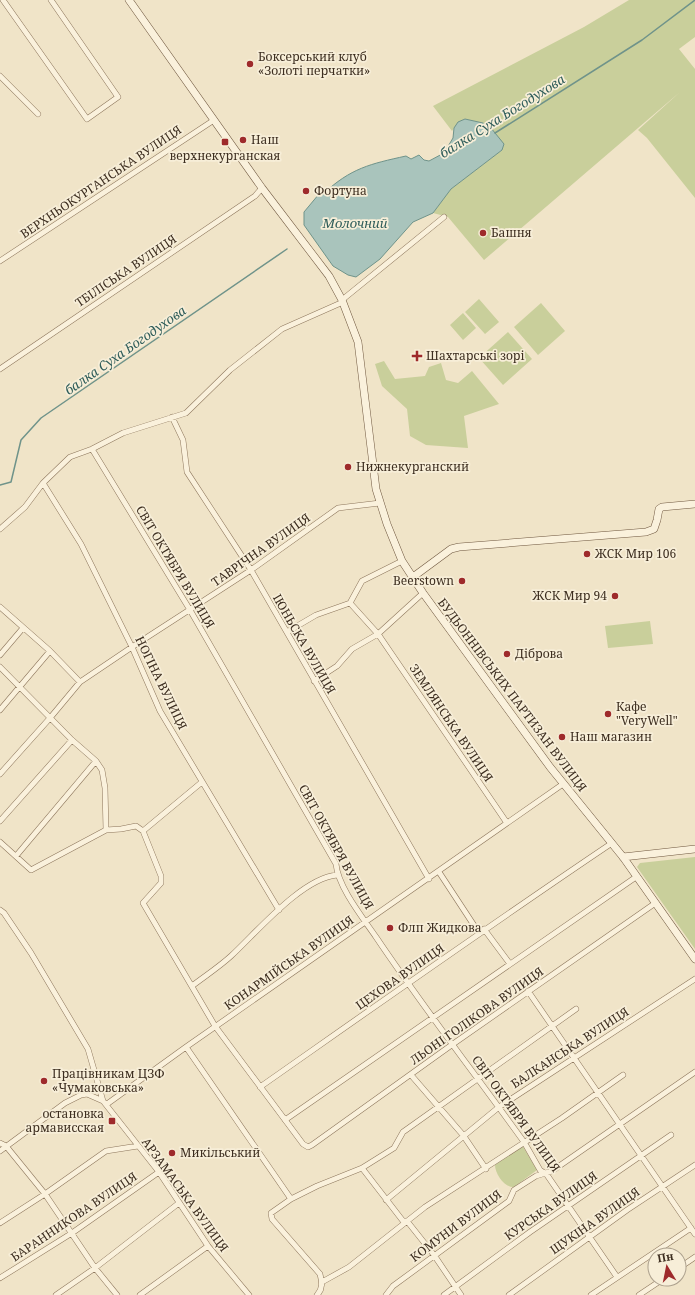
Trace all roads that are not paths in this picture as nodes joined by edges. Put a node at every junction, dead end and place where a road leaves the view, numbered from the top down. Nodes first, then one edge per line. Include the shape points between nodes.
1 (3, 0) edge
2 (51, 0) edge
3 (129, 0) edge
4 (0, 76) edge
5 (38, 114) dead end
6 (214, 120) junction
7 (262, 188) junction
8 (444, 217) dead end
9 (0, 262) edge
10 (343, 301) junction
11 (0, 369) edge
12 (172, 417) junction
13 (92, 449) junction
14 (43, 483) junction
15 (380, 503) junction
16 (695, 504) edge
17 (0, 529) edge
18 (402, 561) junction
19 (251, 570) junction
20 (412, 577) junction
21 (423, 594) junction
22 (350, 604) junction
23 (0, 607) edge
24 (190, 610) junction
25 (23, 628) junction
26 (287, 632) junction
27 (378, 634) junction
28 (132, 647) junction
29 (50, 651) junction
30 (0, 655) edge
31 (0, 667) edge
32 (314, 681) junction
33 (80, 682) junction
34 (20, 687) junction
35 (0, 710) edge
36 (50, 718) junction
37 (72, 740) junction
38 (96, 761) junction
39 (0, 774) edge
40 (202, 782) junction
41 (563, 784) junction
42 (0, 821) edge
43 (507, 823) junction
44 (106, 830) junction
45 (143, 832) junction
46 (0, 842) edge
47 (612, 843) junction
48 (695, 849) edge
49 (16, 856) junction
50 (623, 858) junction
51 (439, 872) junction
52 (337, 875) junction
53 (636, 877) junction
54 (429, 879) junction
55 (654, 904) junction
56 (0, 910) edge
57 (279, 910) junction
58 (366, 922) junction
59 (484, 929) junction
60 (479, 933) junction
61 (695, 960) edge
62 (510, 964) junction
63 (695, 979) edge
64 (408, 984) junction
65 (192, 986) junction
66 (528, 991) junction
67 (576, 1009) dead end
68 (433, 1018) junction
69 (215, 1026) junction
70 (552, 1026) junction
71 (453, 1044) junction
72 (186, 1047) junction
73 (574, 1058) junction
74 (695, 1072) edge
75 (411, 1075) junction
76 (623, 1075) dead end
77 (478, 1078) junction
78 (260, 1087) junction
79 (599, 1093) junction
80 (105, 1102) junction
81 (438, 1105) junction
82 (499, 1107) junction
83 (285, 1120) junction
84 (620, 1124) junction
85 (463, 1135) junction
86 (671, 1135) dead end
87 (524, 1142) junction
88 (0, 1143) edge
89 (6, 1146) junction
90 (138, 1146) junction
91 (0, 1151) edge
92 (642, 1156) junction
93 (695, 1165) edge
94 (362, 1168) junction
95 (486, 1169) junction
96 (159, 1172) junction
97 (545, 1173) junction
98 (664, 1186) junction
99 (45, 1194) junction
100 (291, 1199) junction
101 (386, 1200) junction
102 (179, 1203) junction
103 (568, 1206) junction
104 (407, 1221) junction
105 (0, 1223) edge
106 (691, 1228) junction
107 (72, 1233) junction
108 (695, 1234) edge
109 (590, 1236) junction
110 (208, 1246) junction
111 (434, 1256) junction
112 (94, 1268) junction
113 (617, 1277) junction
114 (0, 1278) edge
115 (322, 1282) junction
116 (455, 1287) junction
117 (651, 1287) edge
118 (56, 1295) edge
119 (117, 1295) edge
120 (140, 1295) edge
121 (249, 1295) edge
122 (317, 1295) edge
123 (386, 1295) edge
124 (444, 1295) edge
125 (461, 1295) edge
126 (509, 1295) edge
127 (591, 1295) edge
128 (639, 1295) edge

1 - 2 street via 87,119 118,97
3 - 6 main road, БУДЬОННІВСЬКИХ ПАРТИЗАН ВУЛИЦЯ
4 - 5 street
6 - 7 main road, БУДЬОННІВСЬКИХ ПАРТИЗАН ВУЛИЦЯ
6 - 9 street, ВЕРХНЬОКУРГАНСЬКА ВУЛИЦЯ
7 - 10 main road, БУДЬОННІВСЬКИХ ПАРТИЗАН ВУЛИЦЯ via 329,276
7 - 11 street, ТБІЛІСЬКА ВУЛИЦЯ via 255,196
8 - 10 street
10 - 12 street via 282,329 230,370 186,413
10 - 15 main road, БУДЬОННІВСЬКИХ ПАРТИЗАН ВУЛИЦЯ via 358,342
12 - 13 street via 123,433
12 - 19 street, IЮНЬСКА ВУЛИЦЯ via 183,440 187,472
13 - 14 street via 70,457
13 - 24 street, СВІТ ОКТЯБРЯ ВУЛИЦЯ
14 - 17 street via 25,507
14 - 28 street, НОГІНА ВУЛИЦЯ via 82,544
15 - 18 main road, БУДЬОННІВСЬКИХ ПАРТИЗАН ВУЛИЦЯ
15 - 19 street, ТАВРІЧНА ВУЛИЦЯ via 338,508
16 - 20 main road via 658,509 654,529 646,532 458,547 451,549
18 - 20 main road, БУДЬОННІВСЬКИХ ПАРТИЗАН ВУЛИЦЯ
18 - 22 street via 362,581
19 - 24 street, ТАВРІЧНА ВУЛИЦЯ
19 - 26 street, IЮНЬСКА ВУЛИЦЯ
20 - 21 main road, БУДЬОННІВСЬКИХ ПАРТИЗАН ВУЛИЦЯ
21 - 27 street
21 - 41 main road, БУДЬОННІВСЬКИХ ПАРТИЗАН ВУЛИЦЯ
22 - 26 street via 316,615
22 - 27 street, ЗЕМЛЯНСЬКА ВУЛИЦЯ
23 - 25 street
24 - 28 street, ТАВРІЧНА ВУЛИЦЯ
24 - 52 street, СВІТ ОКТЯБРЯ ВУЛИЦЯ via 336,864
25 - 29 street
25 - 30 street
26 - 32 street, IЮНЬСКА ВУЛИЦЯ
27 - 32 street via 352,649 337,666
27 - 43 street, ЗЕМЛЯНСЬКА ВУЛИЦЯ
28 - 33 street, ТАВРІЧНА ВУЛИЦЯ
28 - 40 street, НОГІНА ВУЛИЦЯ via 160,711
29 - 33 street
29 - 34 street
31 - 34 street
32 - 54 street, IЮНЬСКА ВУЛИЦЯ
33 - 36 street, ТАВРІЧНА ВУЛИЦЯ
34 - 35 street
34 - 36 street
36 - 37 street
36 - 39 street, ТАВРІЧНА ВУЛИЦЯ
37 - 38 street
37 - 42 street
38 - 44 street via 102,770 105,788
38 - 49 street
40 - 45 street
40 - 57 street, НОГІНА ВУЛИЦЯ
41 - 43 street, КОНАРМІЙСЬКА ВУЛИЦЯ
41 - 47 main road, БУДЬОННІВСЬКИХ ПАРТИЗАН ВУЛИЦЯ
43 - 51 street, КОНАРМІЙСЬКА ВУЛИЦЯ
44 - 45 street via 136,826
44 - 49 street via 31,870
45 - 65 street via 161,876 161,883 143,903
46 - 49 street
47 - 50 main road, БУДЬОННІВСЬКИХ ПАРТИЗАН ВУЛИЦЯ
47 - 59 street, ЦЕХОВА ВУЛИЦЯ
48 - 50 main road
50 - 53 main road, БУДЬОННІВСЬКИХ ПАРТИЗАН ВУЛИЦЯ
51 - 54 street, КОНАРМІЙСЬКА ВУЛИЦЯ
51 - 60 street
52 - 57 street via 319,879
52 - 58 street, СВІТ ОКТЯБРЯ ВУЛИЦЯ
53 - 55 main road, БУДЬОННІВСЬКИХ ПАРТИЗАН ВУЛИЦЯ
53 - 62 street
54 - 58 street, КОНАРМІЙСЬКА ВУЛИЦЯ
55 - 61 main road, БУДЬОННІВСЬКИХ ПАРТИЗАН ВУЛИЦЯ via 658,906
55 - 66 street, ЛЬОНІ ГОЛІКОВА ВУЛИЦЯ
56 - 80 street via 31,953 88,1049
57 - 65 street via 230,957
58 - 64 street, СВІТ ОКТЯБРЯ ВУЛИЦЯ
58 - 69 street, КОНАРМІЙСЬКА ВУЛИЦЯ
59 - 60 street, ЦЕХОВА ВУЛИЦЯ
59 - 62 street
60 - 64 street, ЦЕХОВА ВУЛИЦЯ
62 - 68 street
63 - 73 street, БАЛКАНСЬКА ВУЛИЦЯ
64 - 68 street, СВІТ ОКТЯБРЯ ВУЛИЦЯ
64 - 78 street, ЦЕХОВА ВУЛИЦЯ
65 - 69 street
66 - 70 street
66 - 71 street, ЛЬОНІ ГОЛІКОВА ВУЛИЦЯ
67 - 70 street
68 - 71 street, СВІТ ОКТЯБРЯ ВУЛИЦЯ
68 - 83 street
69 - 72 street, КОНАРМІЙСЬКА ВУЛИЦЯ
69 - 78 street
70 - 73 street
70 - 77 street
71 - 75 street, ЛЬОНІ ГОЛІКОВА ВУЛИЦЯ
71 - 77 street, СВІТ ОКТЯБРЯ ВУЛИЦЯ
72 - 80 street, КОНАРМІЙСЬКА ВУЛИЦЯ
72 - 100 street
73 - 79 street
73 - 82 street, БАЛКАНСЬКА ВУЛИЦЯ
74 - 84 street, КОМУНИ ВУЛИЦЯ
75 - 81 street
75 - 83 street, ЛЬОНІ ГОЛІКОВА ВУЛИЦЯ via 312,1145 303,1144
76 - 79 street
77 - 81 street
77 - 82 street, СВІТ ОКТЯБРЯ ВУЛИЦЯ
78 - 83 street
79 - 84 street
79 - 87 street
80 - 89 street via 87,1094 81,1095 65,1103
80 - 90 street, АРЗАМАСЬКА ВУЛИЦЯ
81 - 85 street
81 - 94 street via 403,1132 394,1148
82 - 85 street, БАЛКАНСЬКА ВУЛИЦЯ
82 - 87 street, СВІТ ОКТЯБРЯ ВУЛИЦЯ
84 - 92 street
84 - 97 street, КОМУНИ ВУЛИЦЯ via 552,1171
85 - 95 street
85 - 101 street, БАЛКАНСЬКА ВУЛИЦЯ
86 - 92 street, КУРСЬКА ВУЛИЦЯ
87 - 95 street
87 - 97 street, СВІТ ОКТЯБРЯ ВУЛИЦЯ via 540,1170
88 - 89 street
89 - 91 street
89 - 99 street
90 - 96 street, АРЗАМАСЬКА ВУЛИЦЯ
90 - 99 street via 106,1152
92 - 98 street
92 - 103 street, КУРСЬКА ВУЛИЦЯ
93 - 98 street, ЩУКІНА ВУЛИЦЯ
94 - 100 street
94 - 101 street
95 - 104 street
96 - 102 street, АРЗАМАСЬКА ВУЛИЦЯ
96 - 107 street, БАРАННИКОВА ВУЛИЦЯ
97 - 103 street, СВІТ ОКТЯБРЯ ВУЛИЦЯ
97 - 111 street, КОМУНИ ВУЛИЦЯ via 514,1190 510,1201
98 - 106 street
98 - 109 street, ЩУКІНА ВУЛИЦЯ
99 - 105 street
99 - 107 street
100 - 115 street via 271,1214 272,1219 320,1274
101 - 104 street via 403,1221
102 - 110 street, АРЗАМАСЬКА ВУЛИЦЯ
102 - 112 street
103 - 109 street, СВІТ ОКТЯБРЯ ВУЛИЦЯ
103 - 116 street, КУРСЬКА ВУЛИЦЯ
104 - 111 street
104 - 115 street via 349,1267
106 - 108 street
106 - 113 street
107 - 112 street
107 - 114 street, БАРАННИКОВА ВУЛИЦЯ
109 - 113 street, СВІТ ОКТЯБРЯ ВУЛИЦЯ
109 - 126 street, ЩУКІНА ВУЛИЦЯ
110 - 120 street
110 - 121 street, АРЗАМАСЬКА ВУЛИЦЯ
111 - 116 street
111 - 123 street, КОМУНИ ВУЛИЦЯ via 392,1286
112 - 118 street
112 - 119 street
113 - 127 street
115 - 122 street via 321,1291
116 - 124 street, КУРСЬКА ВУЛИЦЯ
116 - 125 street
117 - 128 street

